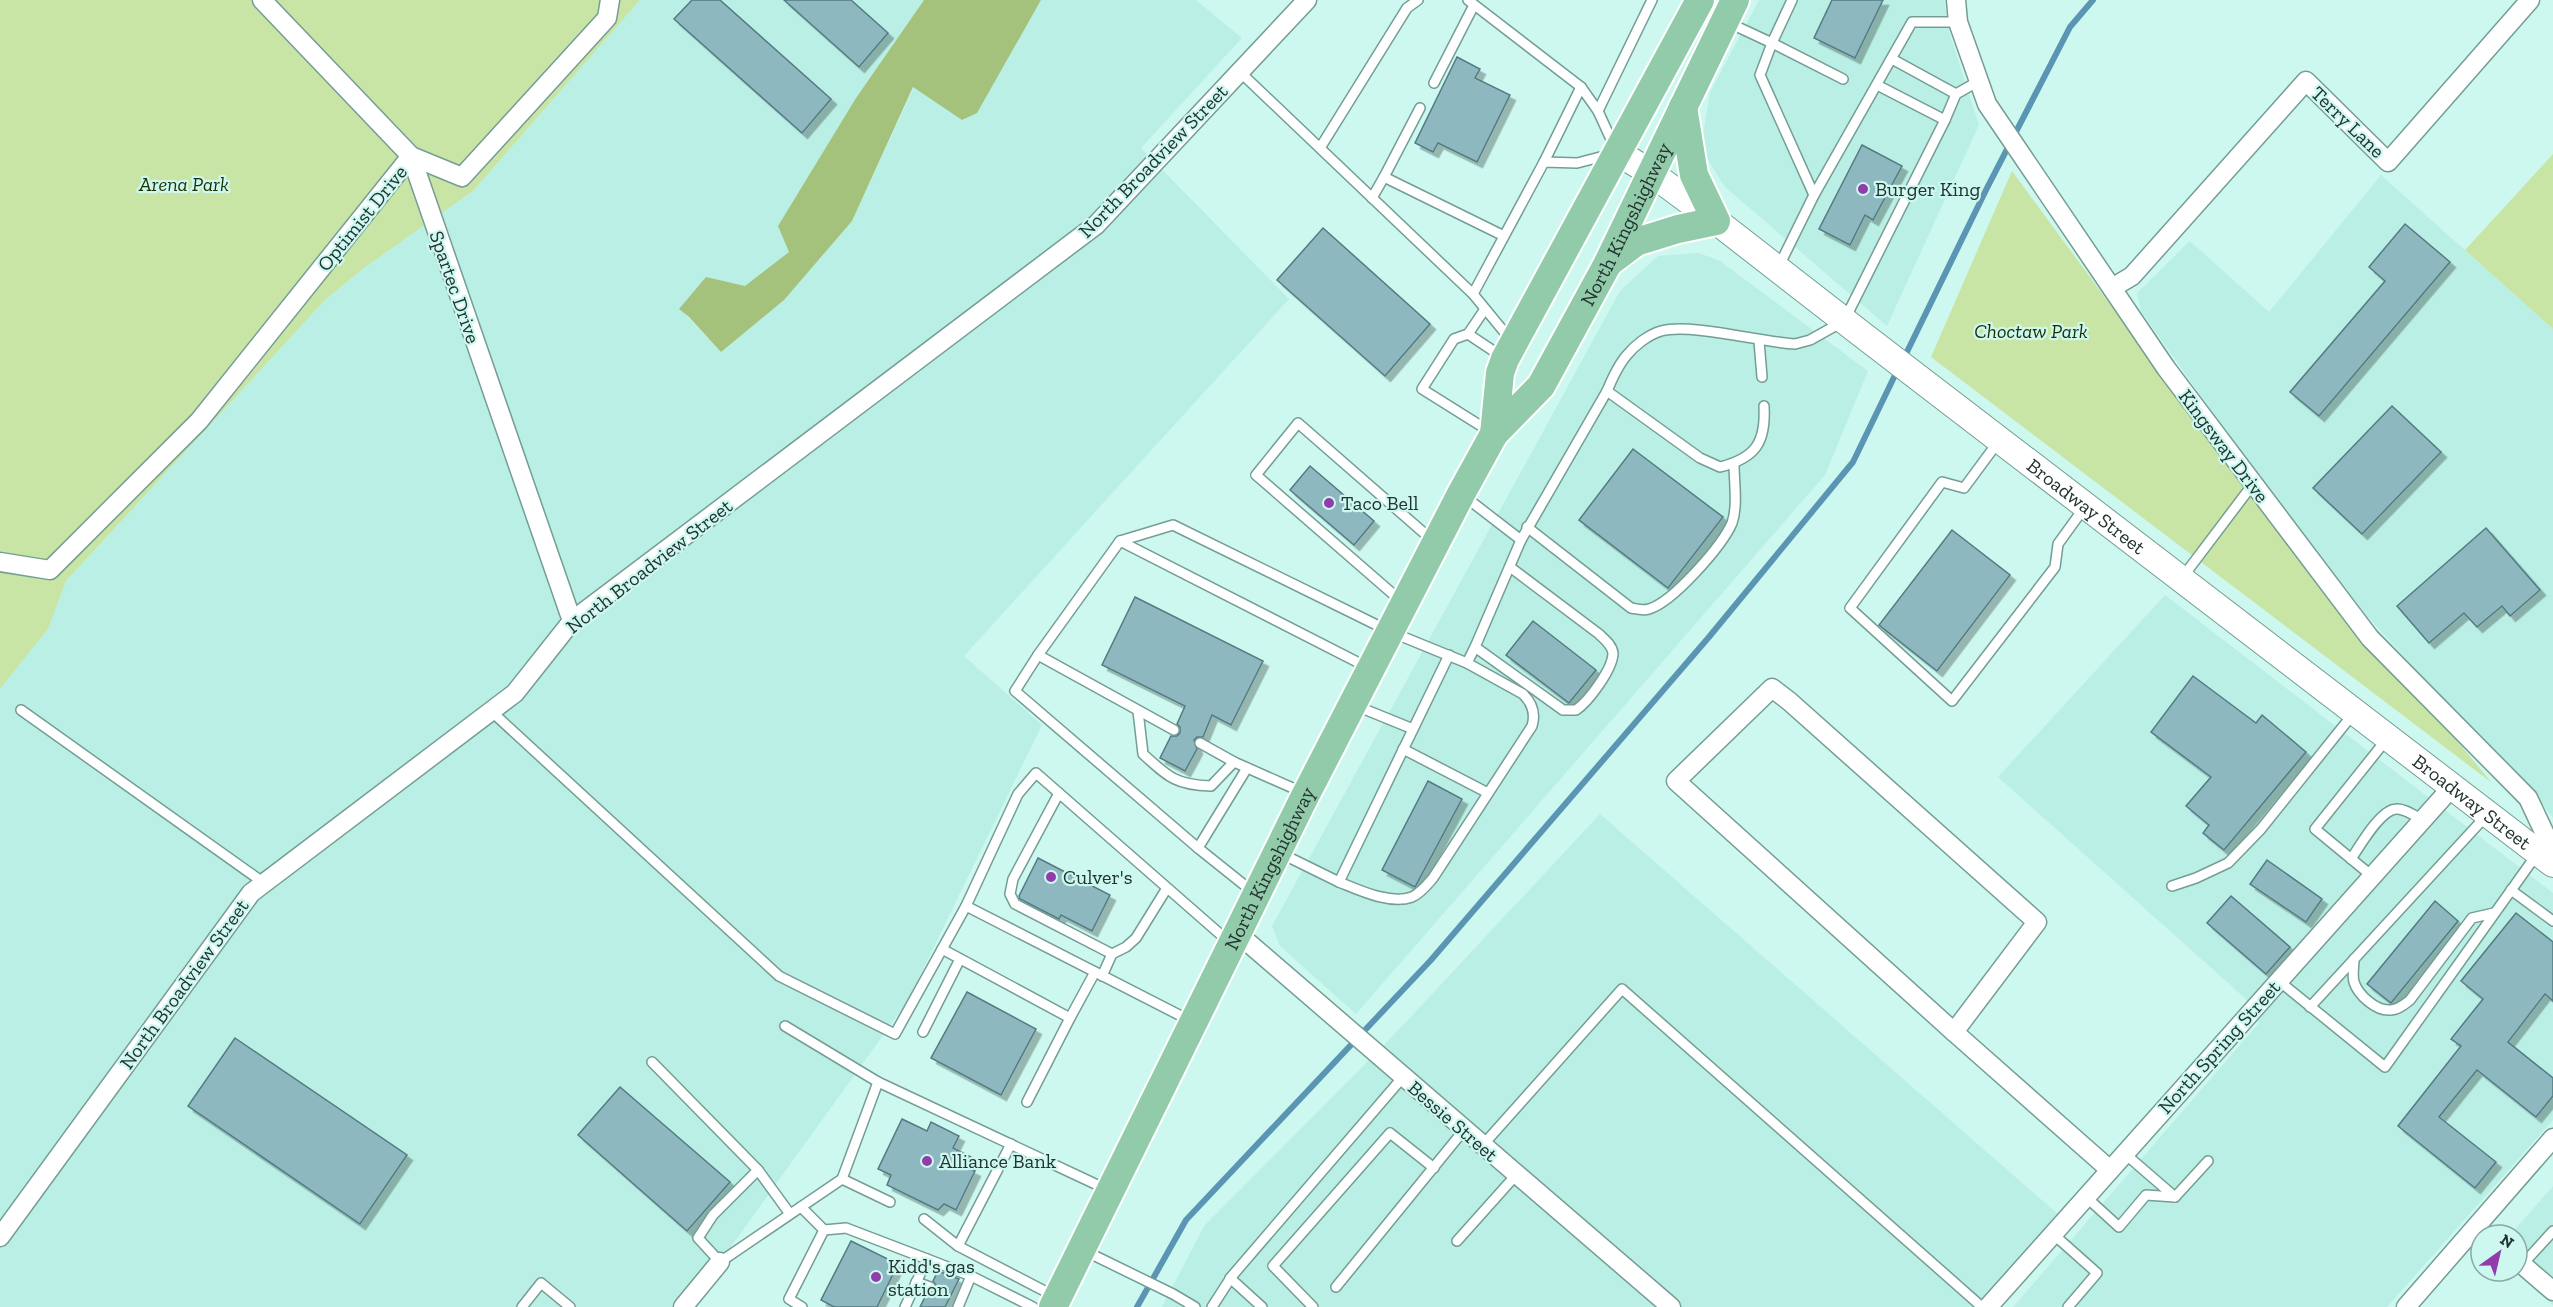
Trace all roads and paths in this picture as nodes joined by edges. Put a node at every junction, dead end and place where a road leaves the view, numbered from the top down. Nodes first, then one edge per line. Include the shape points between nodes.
1 (262, 0) edge
2 (610, 0) edge
3 (1307, 0) edge
4 (1418, 0) edge
5 (1652, 0) edge
6 (1700, 0) edge
7 (1792, 0) edge
8 (1956, 0) edge
9 (2530, 0) edge
10 (1471, 3) edge
11 (1730, 10) edge
12 (1958, 21) junction
13 (1772, 43) junction
14 (1892, 58) junction
15 (1240, 72) junction
16 (1843, 79) dead end
17 (1979, 81) junction
18 (1434, 83) dead end
19 (1876, 85) junction
20 (1581, 87) junction
21 (1956, 94) junction
22 (1683, 107) junction
23 (1420, 108) dead end
24 (1598, 111) junction
25 (1945, 120) junction
26 (1320, 148) junction
27 (1617, 152) junction
28 (411, 156) junction
29 (1544, 162) junction
30 (1651, 173) junction
31 (1384, 177) junction
32 (1814, 195) junction
33 (1372, 198) junction
34 (1716, 220) junction
35 (1504, 236) junction
36 (1607, 265) junction
37 (1778, 269) junction
38 (2112, 288) junction
39 (1473, 294) junction
40 (1485, 309) junction
41 (1854, 329) junction
42 (1468, 334) junction
43 (1759, 341) junction
44 (1509, 351) junction
45 (1762, 377) dead end
46 (1607, 391) junction
47 (1764, 406) dead end
48 (1494, 434) junction
49 (1999, 440) junction
50 (1734, 464) junction
51 (2253, 484) junction
52 (1461, 494) junction
53 (2085, 506) junction
54 (1527, 527) junction
55 (1521, 540) junction
56 (1120, 542) junction
57 (1436, 543) junction
58 (0, 562) edge
59 (1510, 567) junction
60 (2181, 580) junction
61 (1405, 605) junction
62 (572, 621) junction
63 (1391, 632) junction
64 (1474, 646) junction
65 (1038, 655) junction
66 (1449, 655) junction
67 (1467, 663) junction
68 (1372, 669) junction
69 (1354, 705) junction
70 (21, 710) dead end
71 (491, 711) junction
72 (1138, 711) junction
73 (2354, 712) junction
74 (1413, 729) junction
75 (1174, 730) dead end
76 (2388, 738) junction
77 (1200, 743) dead end
78 (1403, 749) junction
79 (1234, 762) junction
80 (1247, 768) junction
81 (2452, 787) junction
82 (1059, 793) junction
83 (1488, 793) junction
84 (1306, 795) junction
85 (2487, 814) junction
86 (2422, 820) junction
87 (1198, 848) junction
88 (1278, 852) junction
89 (2548, 856) edge
90 (2351, 859) junction
91 (2372, 876) junction
92 (1339, 882) junction
93 (264, 883) junction
94 (2172, 886) dead end
95 (1167, 888) junction
96 (2511, 890) junction
97 (1257, 895) junction
98 (966, 906) junction
99 (2494, 913) junction
100 (2553, 921) edge
101 (1235, 938) junction
102 (942, 949) junction
103 (1112, 954) junction
104 (2354, 958) junction
105 (960, 959) junction
106 (1098, 974) junction
107 (2278, 981) junction
108 (2310, 1007) junction
109 (1070, 1018) junction
110 (1193, 1023) junction
111 (785, 1026) dead end
112 (923, 1032) dead end
113 (1954, 1032) junction
114 (652, 1062) dead end
115 (1397, 1073) junction
116 (878, 1082) junction
117 (1027, 1102) dead end
118 (1464, 1130) junction
119 (2553, 1138) edge
120 (1011, 1144) junction
121 (1482, 1146) junction
122 (2123, 1152) junction
123 (2208, 1161) dead end
124 (1434, 1168) junction
125 (2109, 1169) junction
126 (758, 1170) junction
127 (1516, 1175) junction
128 (842, 1179) junction
129 (1110, 1190) junction
130 (2085, 1196) junction
131 (2175, 1197) junction
132 (890, 1202) dead end
133 (801, 1207) junction
134 (790, 1214) junction
135 (924, 1219) dead end
136 (2488, 1223) edge
137 (824, 1230) junction
138 (2553, 1231) edge
139 (2052, 1233) junction
140 (0, 1237) edge
141 (1457, 1241) dead end
142 (2469, 1244) edge
143 (958, 1246) junction
144 (1081, 1249) junction
145 (2529, 1254) edge
146 (927, 1259) junction
147 (720, 1262) junction
148 (2529, 1270) edge
149 (971, 1276) junction
150 (1230, 1278) junction
151 (916, 1282) junction
152 (930, 1287) dead end
153 (1336, 1287) dead end
154 (2553, 1291) edge
155 (787, 1303) edge
156 (1048, 1304) edge
157 (1991, 1305) edge
158 (522, 1307) edge
159 (570, 1307) edge
160 (683, 1307) edge
161 (802, 1307) edge
162 (905, 1307) edge
163 (958, 1307) edge
164 (1195, 1307) edge
165 (1212, 1307) edge
166 (1262, 1307) edge
167 (1313, 1307) edge
168 (1671, 1307) edge
169 (2068, 1307) edge
170 (2406, 1307) edge

1 - 28 street, Spartec Drive
2 - 28 street, Optimist Drive via 607,18 462,177
3 - 15 street, North Broadview Street
4 - 26 lane via 1407,8
5 - 24 lane
6 - 27 main road, North Kingshighway
7 - 13 lane
8 - 12 street, Kingsway Drive
9 - 38 street, Terry Lane via 2388,162 2306,81 2132,276
10 - 18 lane
10 - 20 lane
11 - 13 lane
11 - 22 main road, North Kingshighway
12 - 14 lane via 1912,22
12 - 17 street, Kingsway Drive
13 - 16 lane
13 - 32 lane via 1760,75
14 - 19 lane
14 - 21 lane
15 - 26 lane
15 - 62 street, North Broadview Street via 1096,225
17 - 21 lane
17 - 38 street, Kingsway Drive via 1987,104
19 - 25 lane
19 - 32 lane
20 - 24 lane
20 - 29 lane
21 - 25 lane
22 - 30 main road, North Kingshighway
22 - 34 main road via 1694,175
23 - 31 lane
24 - 27 lane
25 - 41 lane
26 - 33 lane
27 - 29 lane via 1577,163
27 - 30 main road, Broadway Street
27 - 44 main road, North Kingshighway
28 - 58 street, Optimist Drive via 199,421 50,570
28 - 62 street, Spartec Drive
29 - 35 lane
30 - 34 main road, Broadway Street
30 - 36 main road, North Kingshighway
31 - 33 lane
31 - 35 lane
32 - 37 lane
33 - 39 lane
34 - 36 main road via 1636,242
34 - 37 main road, Broadway Street
35 - 39 lane
36 - 48 main road, North Kingshighway via 1541,386
37 - 41 main road, Broadway Street
38 - 51 street, Kingsway Drive
39 - 40 lane
40 - 42 lane
40 - 44 lane
41 - 43 lane via 1795,344
41 - 49 main road, Broadway Street
42 - 44 lane
42 - 48 lane via 1454,339 1422,389
43 - 45 lane
43 - 46 lane via 1684,329 1661,331 1626,356
44 - 48 main road, North Kingshighway via 1500,373
46 - 50 lane via 1700,458 1720,467
46 - 54 lane
47 - 50 lane via 1761,440
48 - 52 main road, North Kingshighway
49 - 53 main road, Broadway Street
49 - 53 lane via 1964,488 1942,482 1850,608 1952,701 2055,567 2058,544
50 - 54 lane via 1734,512 1722,541 1706,562 1651,608 1631,608
51 - 60 lane
51 - 89 street, Kingsway Drive via 2370,638 2528,798
52 - 55 lane
52 - 57 main road, North Kingshighway
53 - 60 main road, Broadway Street
54 - 55 lane
55 - 59 lane
56 - 63 lane via 1173,525
56 - 65 lane
56 - 68 lane
57 - 61 main road, North Kingshighway
57 - 61 lane via 1298,423 1256,476
59 - 64 lane
59 - 64 lane via 1610,645 1613,654 1607,673 1581,707 1563,710
60 - 73 main road, Broadway Street
61 - 63 main road, North Kingshighway
62 - 71 street, North Broadview Street via 515,693
63 - 66 lane
63 - 68 main road, North Kingshighway
64 - 67 lane
65 - 72 lane
65 - 87 lane via 1015,691
66 - 67 lane
66 - 74 lane
67 - 83 lane via 1523,694 1530,701 1534,718
68 - 69 main road, North Kingshighway
69 - 74 lane
69 - 84 main road, North Kingshighway
70 - 93 lane
71 - 93 street, North Broadview Street
71 - 102 lane via 779,976 895,1034
72 - 75 lane
72 - 79 lane via 1143,754 1167,775 1188,785 1211,786
73 - 76 main road, Broadway Street
73 - 94 lane via 2261,830 2228,863
74 - 78 lane
76 - 81 main road, Broadway Street
76 - 90 lane via 2316,830
77 - 79 lane
78 - 83 lane
78 - 92 lane
79 - 80 lane
80 - 84 lane
80 - 87 lane
81 - 85 main road, Broadway Street
81 - 86 street, North Spring Street
82 - 95 lane
82 - 98 lane via 1036,774 1018,794
82 - 103 lane via 1013,879 1010,894 1015,904
83 - 92 lane via 1433,878 1413,897 1391,898
84 - 88 main road, North Kingshighway
85 - 89 main road, Broadway Street
85 - 104 lane
86 - 90 lane via 2399,808 2392,810 2380,818
86 - 91 street, North Spring Street
87 - 97 lane
88 - 92 lane
88 - 97 main road, North Kingshighway
89 - 96 lane
90 - 91 lane
91 - 107 street, North Spring Street
93 - 140 street, North Broadview Street via 251,893
95 - 101 lane
95 - 103 lane via 1136,938
96 - 99 lane
96 - 100 lane
97 - 101 main road, North Kingshighway
98 - 102 lane
98 - 106 lane
99 - 104 lane via 2472,918 2410,1000 2400,1007 2389,1010 2373,1005 2360,993 2354,981
99 - 108 lane via 2385,1067
101 - 110 main road, North Kingshighway
101 - 115 street, Bessie Street via 1335,1016
102 - 105 lane
103 - 106 lane
104 - 108 lane
105 - 109 lane
105 - 112 lane
106 - 109 lane
106 - 110 lane
107 - 108 lane
107 - 122 street, North Spring Street
109 - 117 lane
110 - 129 main road, North Kingshighway
111 - 116 lane
113 - 113 street via 1676,781 1772,688 2037,922
113 - 125 street
114 - 126 lane
115 - 118 street, Bessie Street
115 - 150 lane
116 - 120 lane
116 - 128 lane
118 - 121 street, Bessie Street
118 - 124 lane
119 - 136 street
120 - 129 lane
120 - 143 lane
121 - 127 street, Bessie Street
121 - 157 lane via 1622,988
122 - 125 street, North Spring Street
122 - 131 lane
123 - 131 lane
124 - 153 lane
124 - 167 lane via 1390,1133 1273,1266
125 - 130 street, North Spring Street
126 - 134 lane
126 - 147 lane via 713,1215 698,1238
127 - 141 lane
127 - 168 street, Bessie Street
128 - 132 lane
128 - 133 lane
129 - 144 main road, North Kingshighway
130 - 131 lane via 2119,1227 2146,1195
130 - 139 street, North Spring Street
133 - 134 lane
133 - 137 lane
134 - 147 lane
135 - 143 lane
137 - 146 lane via 846,1228
137 - 155 lane
138 - 145 lane
139 - 157 street, North Spring Street
139 - 169 lane via 2097,1273
142 - 170 street
143 - 156 lane
144 - 156 main road, North Kingshighway
144 - 164 lane
146 - 149 lane
146 - 151 lane
147 - 160 street
148 - 154 street
149 - 156 lane
149 - 163 lane
150 - 165 lane
150 - 166 lane
151 - 152 lane
151 - 162 lane
155 - 161 lane
158 - 159 lane via 542,1283

